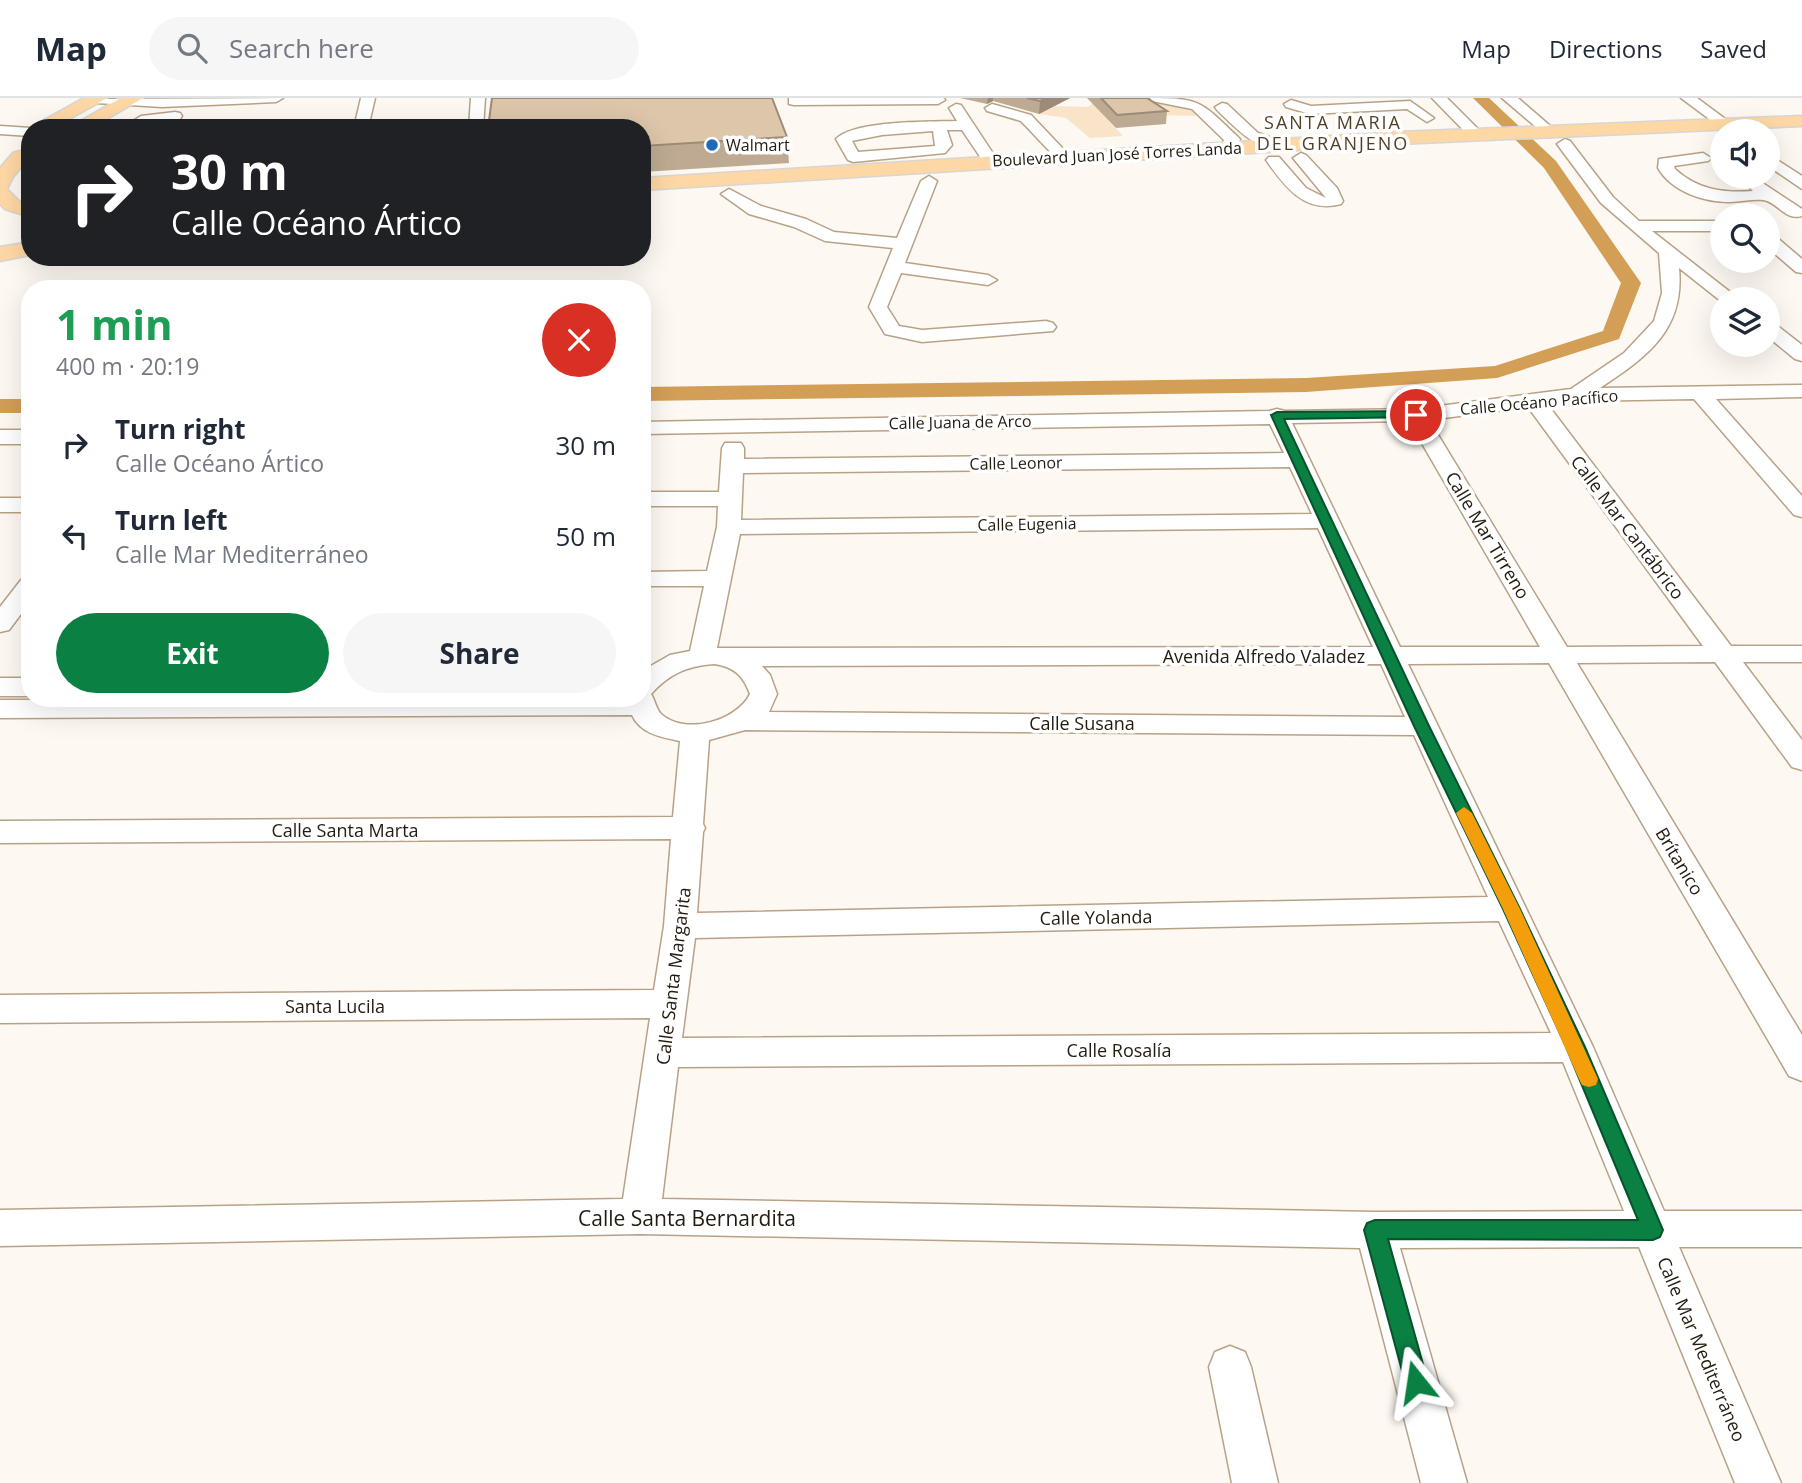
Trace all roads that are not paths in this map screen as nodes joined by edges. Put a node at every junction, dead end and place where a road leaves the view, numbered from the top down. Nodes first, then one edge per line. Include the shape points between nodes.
1 (97, 98) edge
2 (264, 98) edge
3 (276, 98) edge
4 (368, 98) edge
5 (478, 98) edge
6 (1157, 98) edge
7 (1235, 98) edge
8 (1321, 98) edge
9 (1509, 98) edge
10 (1688, 98) edge
11 (933, 99) edge
12 (1213, 99) edge
13 (130, 100) edge
14 (794, 101) dead end
15 (1441, 101) edge
16 (208, 102) junction
17 (1405, 102) edge
18 (992, 108) dead end
19 (1427, 118) dead end
20 (56, 119) edge
21 (94, 119) edge
22 (146, 119) edge
23 (363, 119) edge
24 (477, 119) edge
25 (1711, 119) edge
26 (1802, 121) edge
27 (1780, 124) edge
28 (968, 125) junction
29 (939, 127) junction
30 (0, 130) edge
31 (21, 131) edge
32 (1710, 132) edge
33 (1802, 134) edge
34 (1780, 135) edge
35 (21, 137) edge
36 (1487, 138) junction
37 (1553, 140) junction
38 (1685, 146) dead end
39 (0, 148) edge
40 (1229, 148) junction
41 (1780, 150) edge
42 (21, 157) edge
43 (1063, 157) junction
44 (1278, 158) junction
45 (1780, 158) edge
46 (21, 159) edge
47 (990, 161) junction
48 (1305, 162) junction
49 (856, 163) junction
50 (0, 167) edge
51 (1780, 168) edge
52 (929, 181) junction
53 (651, 183) edge
54 (1802, 184) edge
55 (0, 185) edge
56 (1762, 189) edge
57 (0, 193) edge
58 (729, 194) junction
59 (1771, 195) junction
60 (651, 199) edge
61 (21, 208) edge
62 (1799, 219) edge
63 (1780, 223) edge
64 (1635, 226) junction
65 (1710, 226) edge
66 (902, 244) junction
67 (21, 248) edge
68 (1780, 249) edge
69 (1668, 252) junction
70 (0, 254) edge
71 (893, 267) junction
72 (1802, 268) edge
73 (988, 280) dead end
74 (1714, 287) edge
75 (1046, 327) dead end
76 (1780, 338) edge
77 (1802, 355) edge
78 (1698, 391) junction
79 (1802, 391) edge
80 (1577, 396) junction
81 (1533, 399) junction
82 (1277, 415) junction
83 (1416, 415) junction
84 (733, 426) junction
85 (651, 428) edge
86 (0, 437) edge
87 (21, 437) edge
88 (1299, 460) junction
89 (733, 466) junction
90 (651, 499) edge
91 (731, 499) junction
92 (0, 505) edge
93 (21, 505) edge
94 (1802, 510) edge
95 (1324, 521) junction
96 (729, 527) junction
97 (720, 578) junction
98 (651, 579) edge
99 (0, 585) edge
100 (21, 585) edge
101 (21, 597) edge
102 (0, 624) edge
103 (1802, 654) edge
104 (1391, 656) junction
105 (1559, 656) junction
106 (1724, 656) junction
107 (714, 657) junction
108 (651, 680) edge
109 (0, 687) edge
110 (21, 687) edge
111 (68, 707) edge
112 (647, 707) edge
113 (0, 709) edge
114 (743, 721) junction
115 (1422, 726) junction
116 (695, 734) junction
117 (1802, 760) edge
118 (690, 828) junction
119 (0, 832) edge
120 (1512, 909) junction
121 (680, 926) junction
122 (671, 1004) junction
123 (0, 1009) edge
124 (1575, 1047) junction
125 (663, 1053) junction
126 (1802, 1066) edge
127 (640, 1216) junction
128 (0, 1228) edge
129 (1802, 1229) edge
130 (1375, 1230) junction
131 (1653, 1230) junction
132 (1230, 1367) dead end
133 (1255, 1483) edge
134 (1444, 1483) edge
135 (1758, 1483) edge

1 - 13 street
1 - 20 main road
2 - 3 street
2 - 16 street
4 - 23 street
5 - 24 street
6 - 40 street via 1202,109 1232,139
7 - 12 street
8 - 17 street via 1291,104 1310,110
9 - 37 street
10 - 25 street
11 - 14 street
11 - 28 street via 957,109
12 - 44 street
13 - 16 street
13 - 21 main road
15 - 17 street
15 - 36 street
16 - 22 street via 204,115
17 - 19 street
18 - 43 street via 1026,118
26 - 27 main road, Boulevard Juan José Torres Landa
28 - 29 street
28 - 47 street
29 - 49 street via 944,145 940,150
29 - 49 street via 845,137
30 - 31 street
32 - 37 main road, Boulevard Juan José Torres Landa
33 - 34 main road
35 - 39 main road
36 - 37 main road, Boulevard Juan José Torres Landa
36 - 37 main road, Boulevard Juan José Torres Landa via 1529,132
36 - 44 main road, Boulevard Juan José Torres Landa
36 - 48 main road, Boulevard Juan José Torres Landa
37 - 64 street
38 - 59 street via 1711,159 1665,162 1665,166 1700,195
40 - 43 main road, Boulevard Juan José Torres Landa
40 - 44 main road, Boulevard Juan José Torres Landa
41 - 45 street via 1792,158
42 - 50 main road
43 - 47 main road, Boulevard Juan José Torres Landa
44 - 48 main road, Boulevard Juan José Torres Landa
44 - 48 street via 1309,199 1322,204 1335,201
44 - 52 main road, Boulevard Juan José Torres Landa
46 - 55 main road
47 - 49 main road, Boulevard Juan José Torres Landa
49 - 53 main road, Boulevard Juan José Torres Landa
51 - 54 street
52 - 58 main road, Boulevard Juan José Torres Landa
52 - 66 street
56 - 59 street
57 - 61 main road
58 - 60 main road, Boulevard Juan José Torres Landa
58 - 66 street via 755,210 831,237
59 - 62 street
62 - 63 street
64 - 65 street
64 - 69 street
66 - 71 street
67 - 70 main road
68 - 72 street
69 - 74 street
69 - 80 street via 1670,304 1663,323 1644,345
71 - 73 street
71 - 75 street via 878,307 892,330 922,336
76 - 77 street
78 - 79 street, Calle Océano Pacífico
78 - 80 street, Calle Océano Pacífico
78 - 94 street
80 - 81 street, Calle Océano Pacífico
81 - 83 street, Calle Océano Pacífico
81 - 106 street, Calle Mar Cantábrico
82 - 83 street, Calle Océano Pacífico
82 - 84 street, Calle Juana de Arco
82 - 88 street, Calle Mar Mediterráneo
83 - 105 street, Calle Mar Tirreno
84 - 85 street, Calle Juana de Arco
84 - 89 street
86 - 87 street
88 - 89 street, Calle Leonor
88 - 95 street, Calle Mar Mediterráneo
89 - 91 street
90 - 91 street
91 - 96 street
92 - 93 street
95 - 96 street, Calle Eugenia
95 - 104 street, Calle Mar Mediterráneo
96 - 97 street
97 - 98 street
97 - 107 street
99 - 100 street
101 - 102 street
103 - 106 street, Avenida Alfredo Valadez
104 - 105 street, Avenida Alfredo Valadez
104 - 107 street, Avenida Alfredo Valadez
104 - 115 street, Calle Mar Mediterráneo
105 - 106 street, Avenida Alfredo Valadez
105 - 126 street, Brítanico
106 - 117 street, Calle Mar Cantábrico
107 - 108 street via 680,660 662,668
107 - 114 street via 742,664 762,684 756,710
109 - 110 street
111 - 113 street
112 - 116 street via 650,720 669,730
114 - 115 street, Calle Susana
114 - 116 street via 721,731
115 - 120 street, Calle Mar Mediterráneo
116 - 118 street, Calle Santa Margarita
118 - 119 street, Calle Santa Marta
118 - 121 street, Calle Santa Margarita
120 - 121 street, Calle Yolanda
120 - 124 street, Calle Mar Mediterráneo
121 - 122 street, Calle Santa Margarita
122 - 123 street, Santa Lucila
122 - 125 street, Calle Santa Margarita
124 - 125 street, Calle Rosalía
124 - 131 street, Calle Mar Mediterráneo
125 - 127 street, Calle Santa Margarita
127 - 128 street, Calle Santa Bernardita
127 - 130 street, Calle Santa Bernardita
129 - 131 street, Calle Santa Bernardita
130 - 131 street, Calle Santa Bernardita
130 - 134 street
131 - 135 street, Calle Mar Mediterráneo
132 - 133 street

